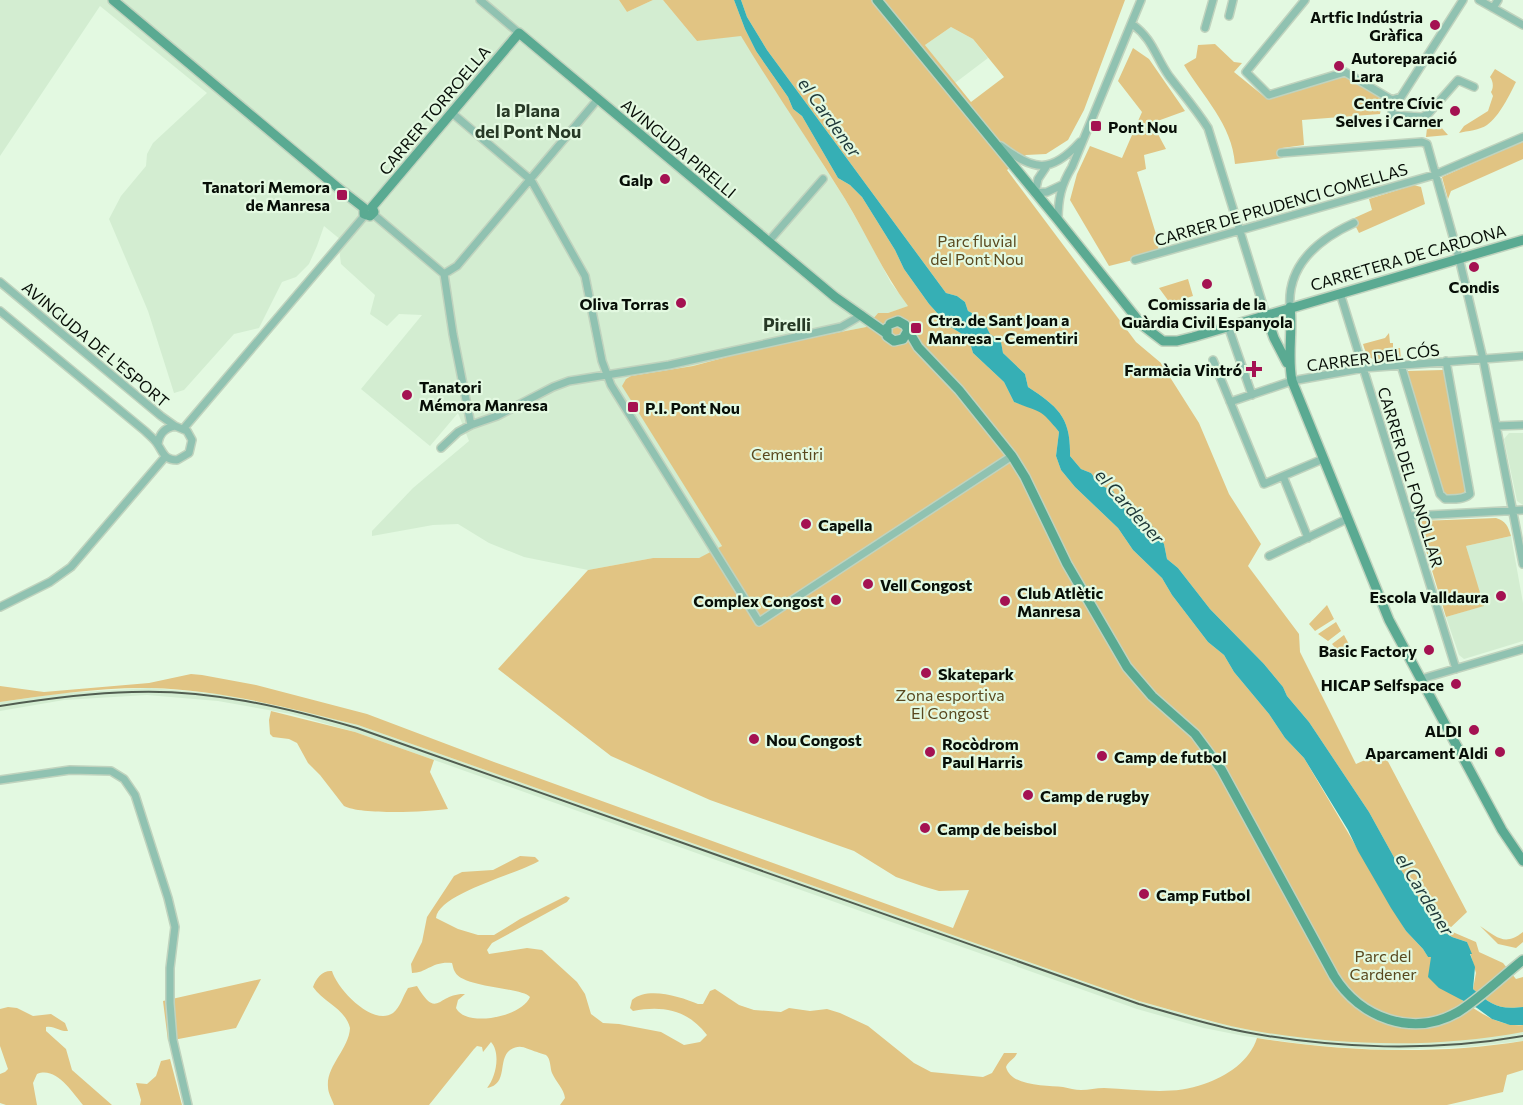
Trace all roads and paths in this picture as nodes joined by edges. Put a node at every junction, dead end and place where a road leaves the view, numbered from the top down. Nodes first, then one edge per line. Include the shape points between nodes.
1 (113, 0) edge
2 (480, 0) edge
3 (877, 0) edge
4 (1141, 0) edge
5 (1213, 0) edge
6 (1233, 0) edge
7 (1305, 0) edge
8 (1463, 0) edge
9 (1479, 0) edge
10 (1498, 0) edge
11 (1493, 8) junction
12 (1229, 16) dead end
13 (1132, 24) junction
14 (1523, 25) edge
15 (1205, 28) dead end
16 (519, 33) junction
17 (1474, 87) dead end
18 (598, 99) junction
19 (1392, 100) junction
20 (452, 113) junction
21 (1085, 135) junction
22 (1523, 137) edge
23 (992, 140) junction
24 (1281, 153) dead end
25 (1046, 167) junction
26 (1434, 175) junction
27 (823, 178) dead end
28 (531, 180) junction
29 (1062, 185) junction
30 (1035, 193) junction
31 (368, 211) junction
32 (1058, 220) junction
33 (1354, 223) dead end
34 (1239, 230) junction
35 (1523, 240) edge
36 (769, 241) junction
37 (1459, 258) junction
38 (1136, 260) dead end
39 (444, 273) junction
40 (0, 282) edge
41 (1340, 293) junction
42 (1290, 307) junction
43 (0, 311) edge
44 (862, 315) junction
45 (1266, 315) junction
46 (1228, 326) junction
47 (888, 328) junction
48 (907, 332) junction
49 (899, 342) junction
50 (918, 347) junction
51 (1523, 356) edge
52 (1483, 358) junction
53 (1213, 360) dead end
54 (1446, 361) junction
55 (1288, 365) junction
56 (1401, 365) junction
57 (1364, 368) junction
58 (606, 375) junction
59 (1292, 381) junction
60 (1252, 395) junction
61 (1230, 402) junction
62 (471, 425) junction
63 (1523, 425) edge
64 (175, 426) junction
65 (1496, 426) junction
66 (184, 428) junction
67 (158, 444) junction
68 (441, 448) dead end
69 (1011, 456) junction
70 (165, 457) junction
71 (1323, 459) junction
72 (1283, 476) junction
73 (1513, 510) junction
74 (1523, 510) edge
75 (1410, 516) junction
76 (1347, 519) junction
77 (1308, 538) junction
78 (1269, 556) dead end
79 (1523, 564) edge
80 (0, 607) edge
81 (1523, 649) edge
82 (1456, 669) junction
83 (1421, 680) junction
84 (0, 780) edge
85 (1523, 861) edge
86 (1523, 960) edge
87 (188, 1105) edge

1 - 31 street
2 - 16 street, AVINGUDA PIRELLI
3 - 23 street, CARRETERA DE CARDONA
4 - 13 street
5 - 15 street
6 - 12 street
7 - 19 street via 1246,72 1269,95 1345,72
8 - 19 street via 1401,97
9 - 11 street
10 - 11 street
11 - 14 street
13 - 21 street
13 - 34 street via 1145,33 1168,74 1208,128
16 - 18 street, AVINGUDA PIRELLI
16 - 20 street, CARRER TORROELLA
17 - 19 street via 1458,80 1422,117 1392,115
18 - 28 street
18 - 36 street, AVINGUDA PIRELLI
20 - 28 street
20 - 31 street, CARRER TORROELLA
21 - 25 street via 1063,159
21 - 29 street
22 - 26 street, CARRER DE PRUDENCI COMELLAS
23 - 25 street via 1024,162
23 - 30 street, CARRETERA DE CARDONA
24 - 26 street via 1422,142 1426,144
25 - 30 street
26 - 34 street, CARRER DE PRUDENCI COMELLAS
26 - 37 street
27 - 36 street
28 - 39 street via 457,266
28 - 58 street via 585,276
29 - 30 street
29 - 32 street
30 - 32 street, CARRETERA DE CARDONA
31 - 39 street
31 - 66 street
32 - 46 street, CARRETERA DE CARDONA via 1152,335 1163,341 1177,341
33 - 42 street via 1321,241 1309,253 1298,270
34 - 38 street, CARRER DE PRUDENCI COMELLAS
34 - 45 street
35 - 37 street, CARRETERA DE CARDONA
36 - 44 street, AVINGUDA PIRELLI
37 - 41 street, CARRETERA DE CARDONA
37 - 52 street
39 - 62 street
40 - 64 street, AVINGUDA DE L'ESPORT
41 - 42 street, CARRETERA DE CARDONA
41 - 57 street, CARRER DEL FONOLLAR
42 - 45 street, CARRETERA DE CARDONA
42 - 55 street
43 - 67 street
44 - 47 street, AVINGUDA PIRELLI
44 - 58 street via 841,327
45 - 46 street, CARRETERA DE CARDONA
45 - 55 street
46 - 60 street
47 - 48 street via 894,321 901,322
47 - 49 street via 891,340
48 - 49 street
48 - 50 street
49 - 50 street
50 - 69 street
51 - 52 street, CARRER DEL CÓS
52 - 54 street, CARRER DEL CÓS
52 - 65 street
53 - 61 street
54 - 56 street, CARRER DEL CÓS
54 - 56 street via 1470,494 1464,498 1445,499 1440,494
55 - 59 street
56 - 57 street, CARRER DEL CÓS
57 - 59 street, CARRER DEL CÓS
57 - 75 street, CARRER DEL FONOLLAR
58 - 62 street via 569,381
58 - 69 street via 759,622
59 - 60 street, CARRER DEL CÓS
59 - 71 street
60 - 61 street, CARRER DEL CÓS
61 - 72 street via 1264,484
62 - 68 street
63 - 65 street
64 - 66 street, AVINGUDA DE L'ESPORT
64 - 67 street, AVINGUDA DE L'ESPORT via 164,430
65 - 73 street
66 - 70 street via 192,440 189,453 177,460
67 - 70 street
69 - 86 street via 1127,667 1152,696 1195,734 1221,769 1347,994 1367,1011 1392,1021 1425,1023 1459,1011
70 - 80 street via 71,567 51,582
71 - 72 street
71 - 76 street
72 - 77 street
73 - 74 street
73 - 75 street
73 - 79 street
75 - 82 street, CARRER DEL FONOLLAR
76 - 77 street
76 - 83 street via 1389,620
77 - 78 street
81 - 82 street
82 - 83 street
83 - 85 street via 1502,830
84 - 87 street via 70,770 111,771 124,779 135,795 175,927 170,1003 173,1040

